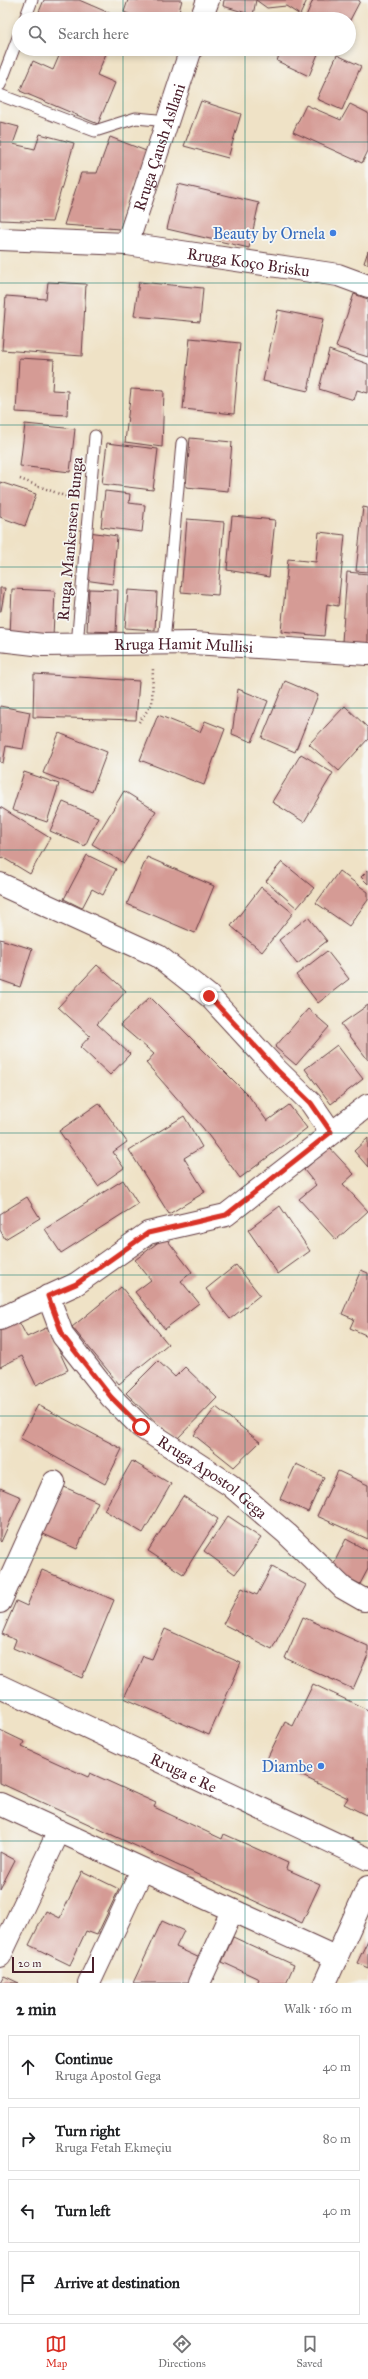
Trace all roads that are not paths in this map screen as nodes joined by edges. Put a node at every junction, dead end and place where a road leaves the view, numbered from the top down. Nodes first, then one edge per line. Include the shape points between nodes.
1 (32, 0) edge
2 (208, 0) edge
3 (28, 12) edge
4 (204, 12) edge
5 (12, 53) edge
6 (189, 56) edge
7 (0, 85) edge
8 (0, 95) edge
9 (168, 121) junction
10 (0, 239) edge
11 (127, 244) junction
12 (368, 286) edge
13 (95, 436) dead end
14 (182, 443) dead end
15 (0, 640) edge
16 (159, 644) junction
17 (77, 645) junction
18 (368, 654) edge
19 (0, 884) edge
20 (368, 1105) edge
21 (331, 1132) junction
22 (48, 1296) junction
23 (0, 1319) edge
24 (54, 1482) dead end
25 (368, 1599) edge
26 (0, 1602) edge
27 (0, 1686) edge
28 (0, 1804) edge
29 (59, 1831) junction
30 (368, 1859) edge
31 (142, 1870) junction
32 (368, 1887) edge
33 (232, 1912) junction
34 (0, 1956) edge
35 (337, 1958) junction
36 (89, 1983) edge
37 (199, 1983) edge
38 (325, 1983) edge

1 - 3 lane
2 - 4 street
5 - 7 lane
6 - 9 street, Rruga Çaush Asllani
8 - 9 lane via 95,131 136,118
9 - 11 street, Rruga Çaush Asllani
10 - 11 street, Rruga Koço Brisku
11 - 12 street, Rruga Koço Brisku via 338,275
13 - 17 lane, Rruga Mankensen Bunga
14 - 16 lane
15 - 17 street, Rruga Hamit Mullisi via 43,645
16 - 17 street, Rruga Hamit Mullisi
16 - 18 street, Rruga Hamit Mullisi via 193,643
19 - 21 street via 158,956 209,996 311,1103
20 - 21 street
21 - 22 street via 226,1215 148,1233 76,1284
22 - 23 street
22 - 25 street, Rruga Apostol Gega via 63,1336 111,1397 141,1427 230,1485 287,1534 342,1588 364,1600
24 - 26 street
27 - 30 street, Rruga e Re
28 - 29 street
29 - 31 street
29 - 34 street
31 - 33 street
31 - 36 street
32 - 35 street
33 - 35 street
33 - 37 street
35 - 38 street

